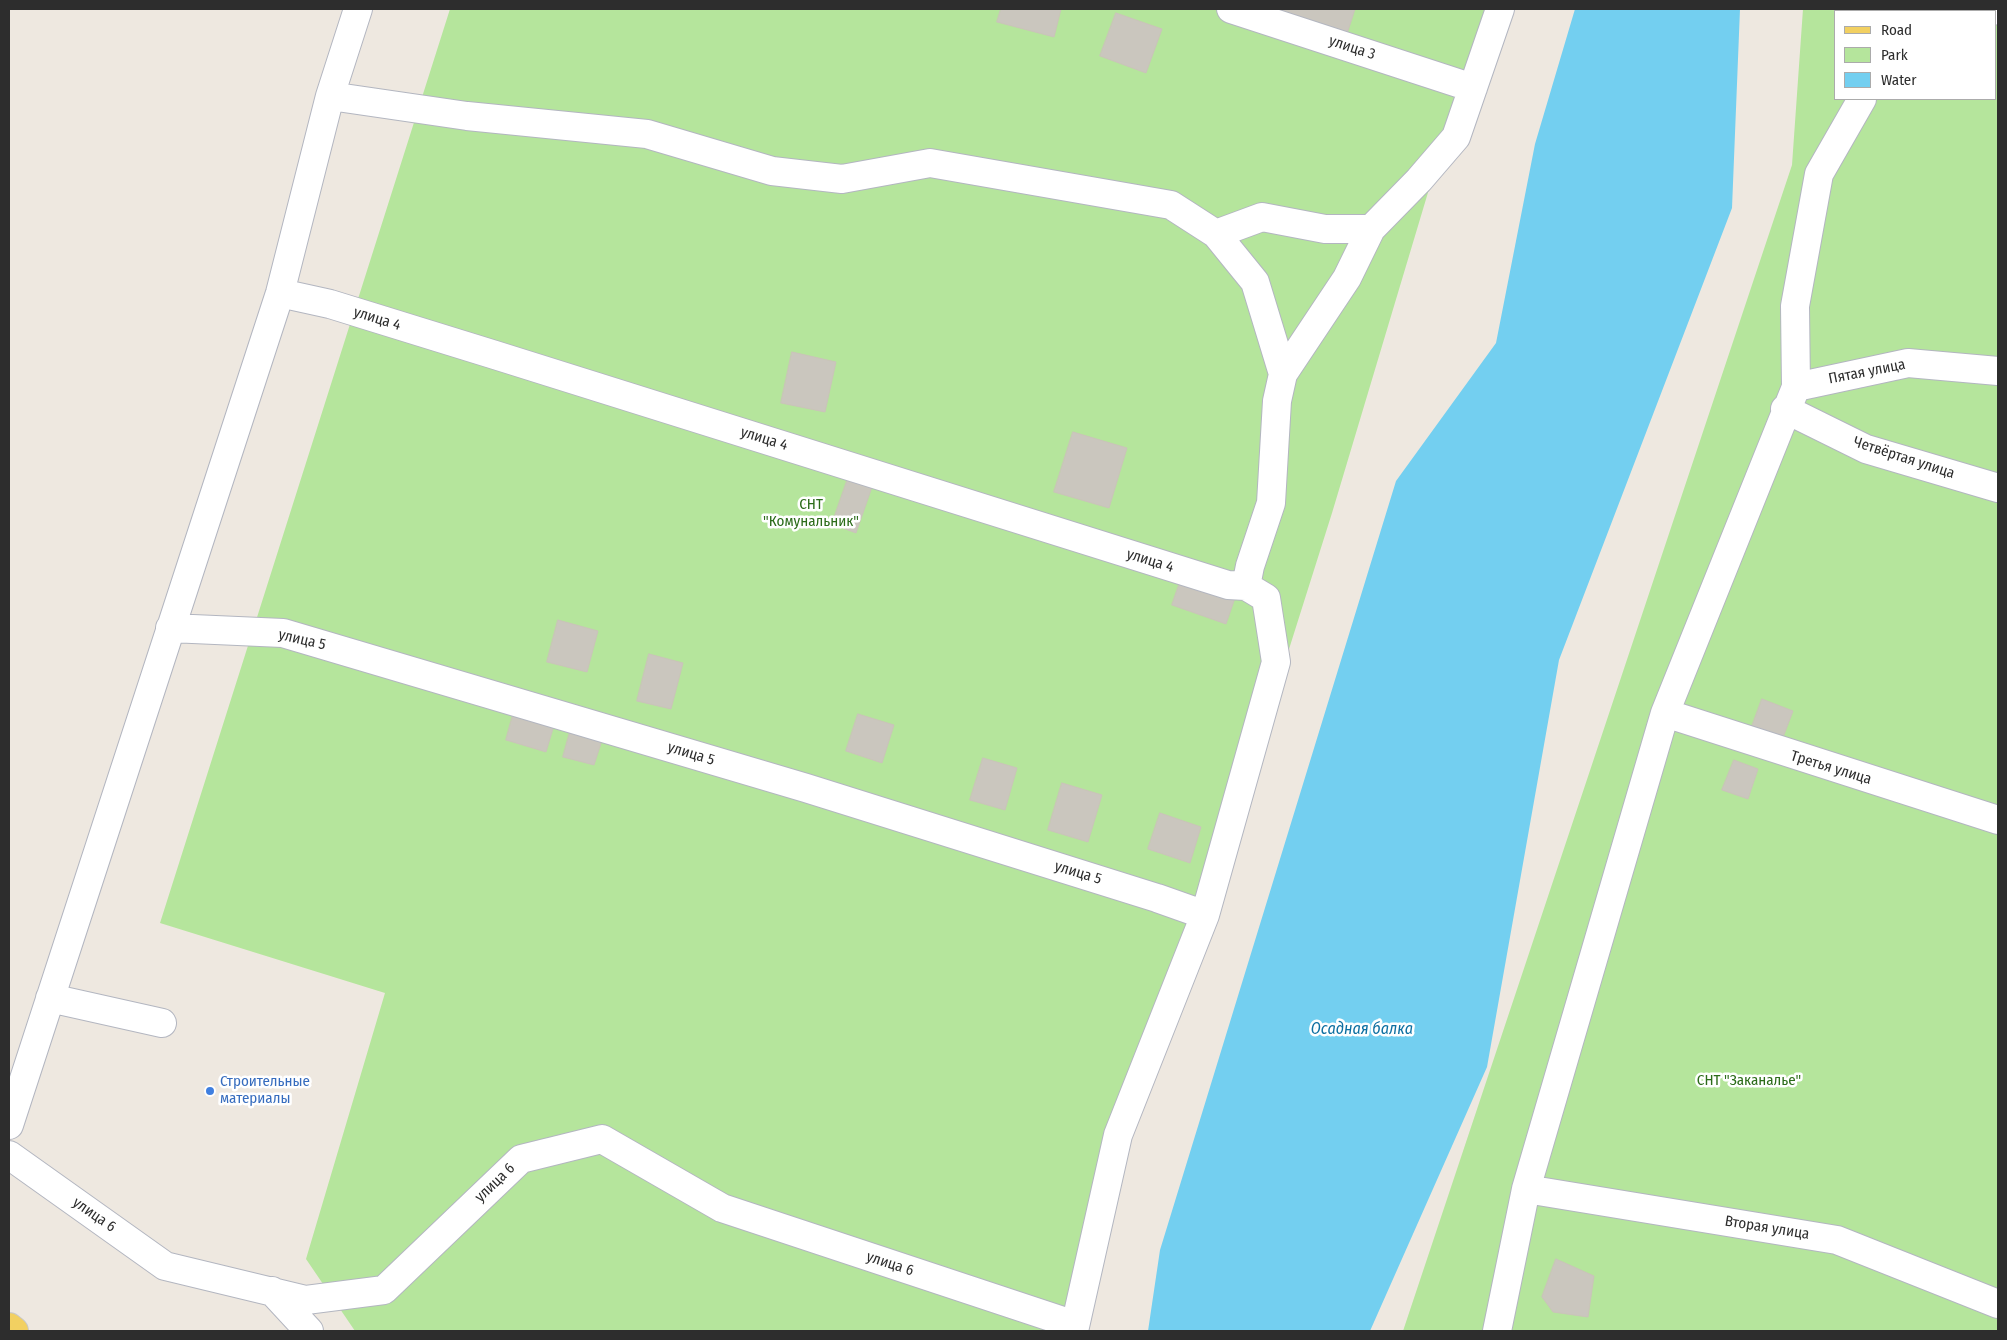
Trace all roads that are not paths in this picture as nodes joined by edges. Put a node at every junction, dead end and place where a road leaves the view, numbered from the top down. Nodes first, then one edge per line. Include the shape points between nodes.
1 (358, 9) edge
2 (1231, 9) edge
3 (1500, 9) edge
4 (1473, 88) junction
5 (330, 96) junction
6 (1861, 100) edge
7 (1370, 229) junction
8 (1216, 234) junction
9 (280, 293) junction
10 (1998, 371) edge
11 (1283, 374) junction
12 (1791, 398) junction
13 (1998, 488) edge
14 (1246, 586) junction
15 (170, 628) junction
16 (1665, 713) junction
17 (1998, 820) edge
18 (1205, 915) junction
19 (50, 998) junction
20 (162, 1023) dead end
21 (9, 1125) edge
22 (9, 1155) edge
23 (1526, 1189) junction
24 (272, 1291) junction
25 (1998, 1304) edge
26 (9, 1327) edge
27 (1074, 1328) edge
28 (14, 1331) edge
29 (309, 1331) edge
30 (1497, 1331) edge

1 - 5 street
2 - 4 street, улица 3
3 - 4 street
4 - 7 street via 1456,137
5 - 8 street via 467,116 647,134 772,172 842,179 930,163 1171,205
5 - 9 street
6 - 12 street via 1819,174 1794,306
7 - 8 street via 1325,229 1262,217
7 - 11 street via 1347,278
8 - 11 street via 1255,282
9 - 14 street, улица 4 via 330,304 486,352 1228,585
9 - 15 street
10 - 12 street, Пятая улица via 1908,363
11 - 14 street via 1277,401 1270,503
12 - 13 street, Четвёртая улица via 1866,449
12 - 16 street
14 - 18 street via 1266,598 1276,662
15 - 18 street, улица 5 via 283,633 806,788
15 - 19 street
16 - 17 street, Третья улица
16 - 23 street
18 - 27 street via 1118,1135
19 - 20 street
19 - 21 street
22 - 24 street, улица 6 via 165,1266
23 - 25 street, Вторая улица via 1837,1240
23 - 30 street
24 - 27 street, улица 6 via 306,1300 384,1290 521,1159 602,1139 722,1208
24 - 29 street
26 - 28 main road

